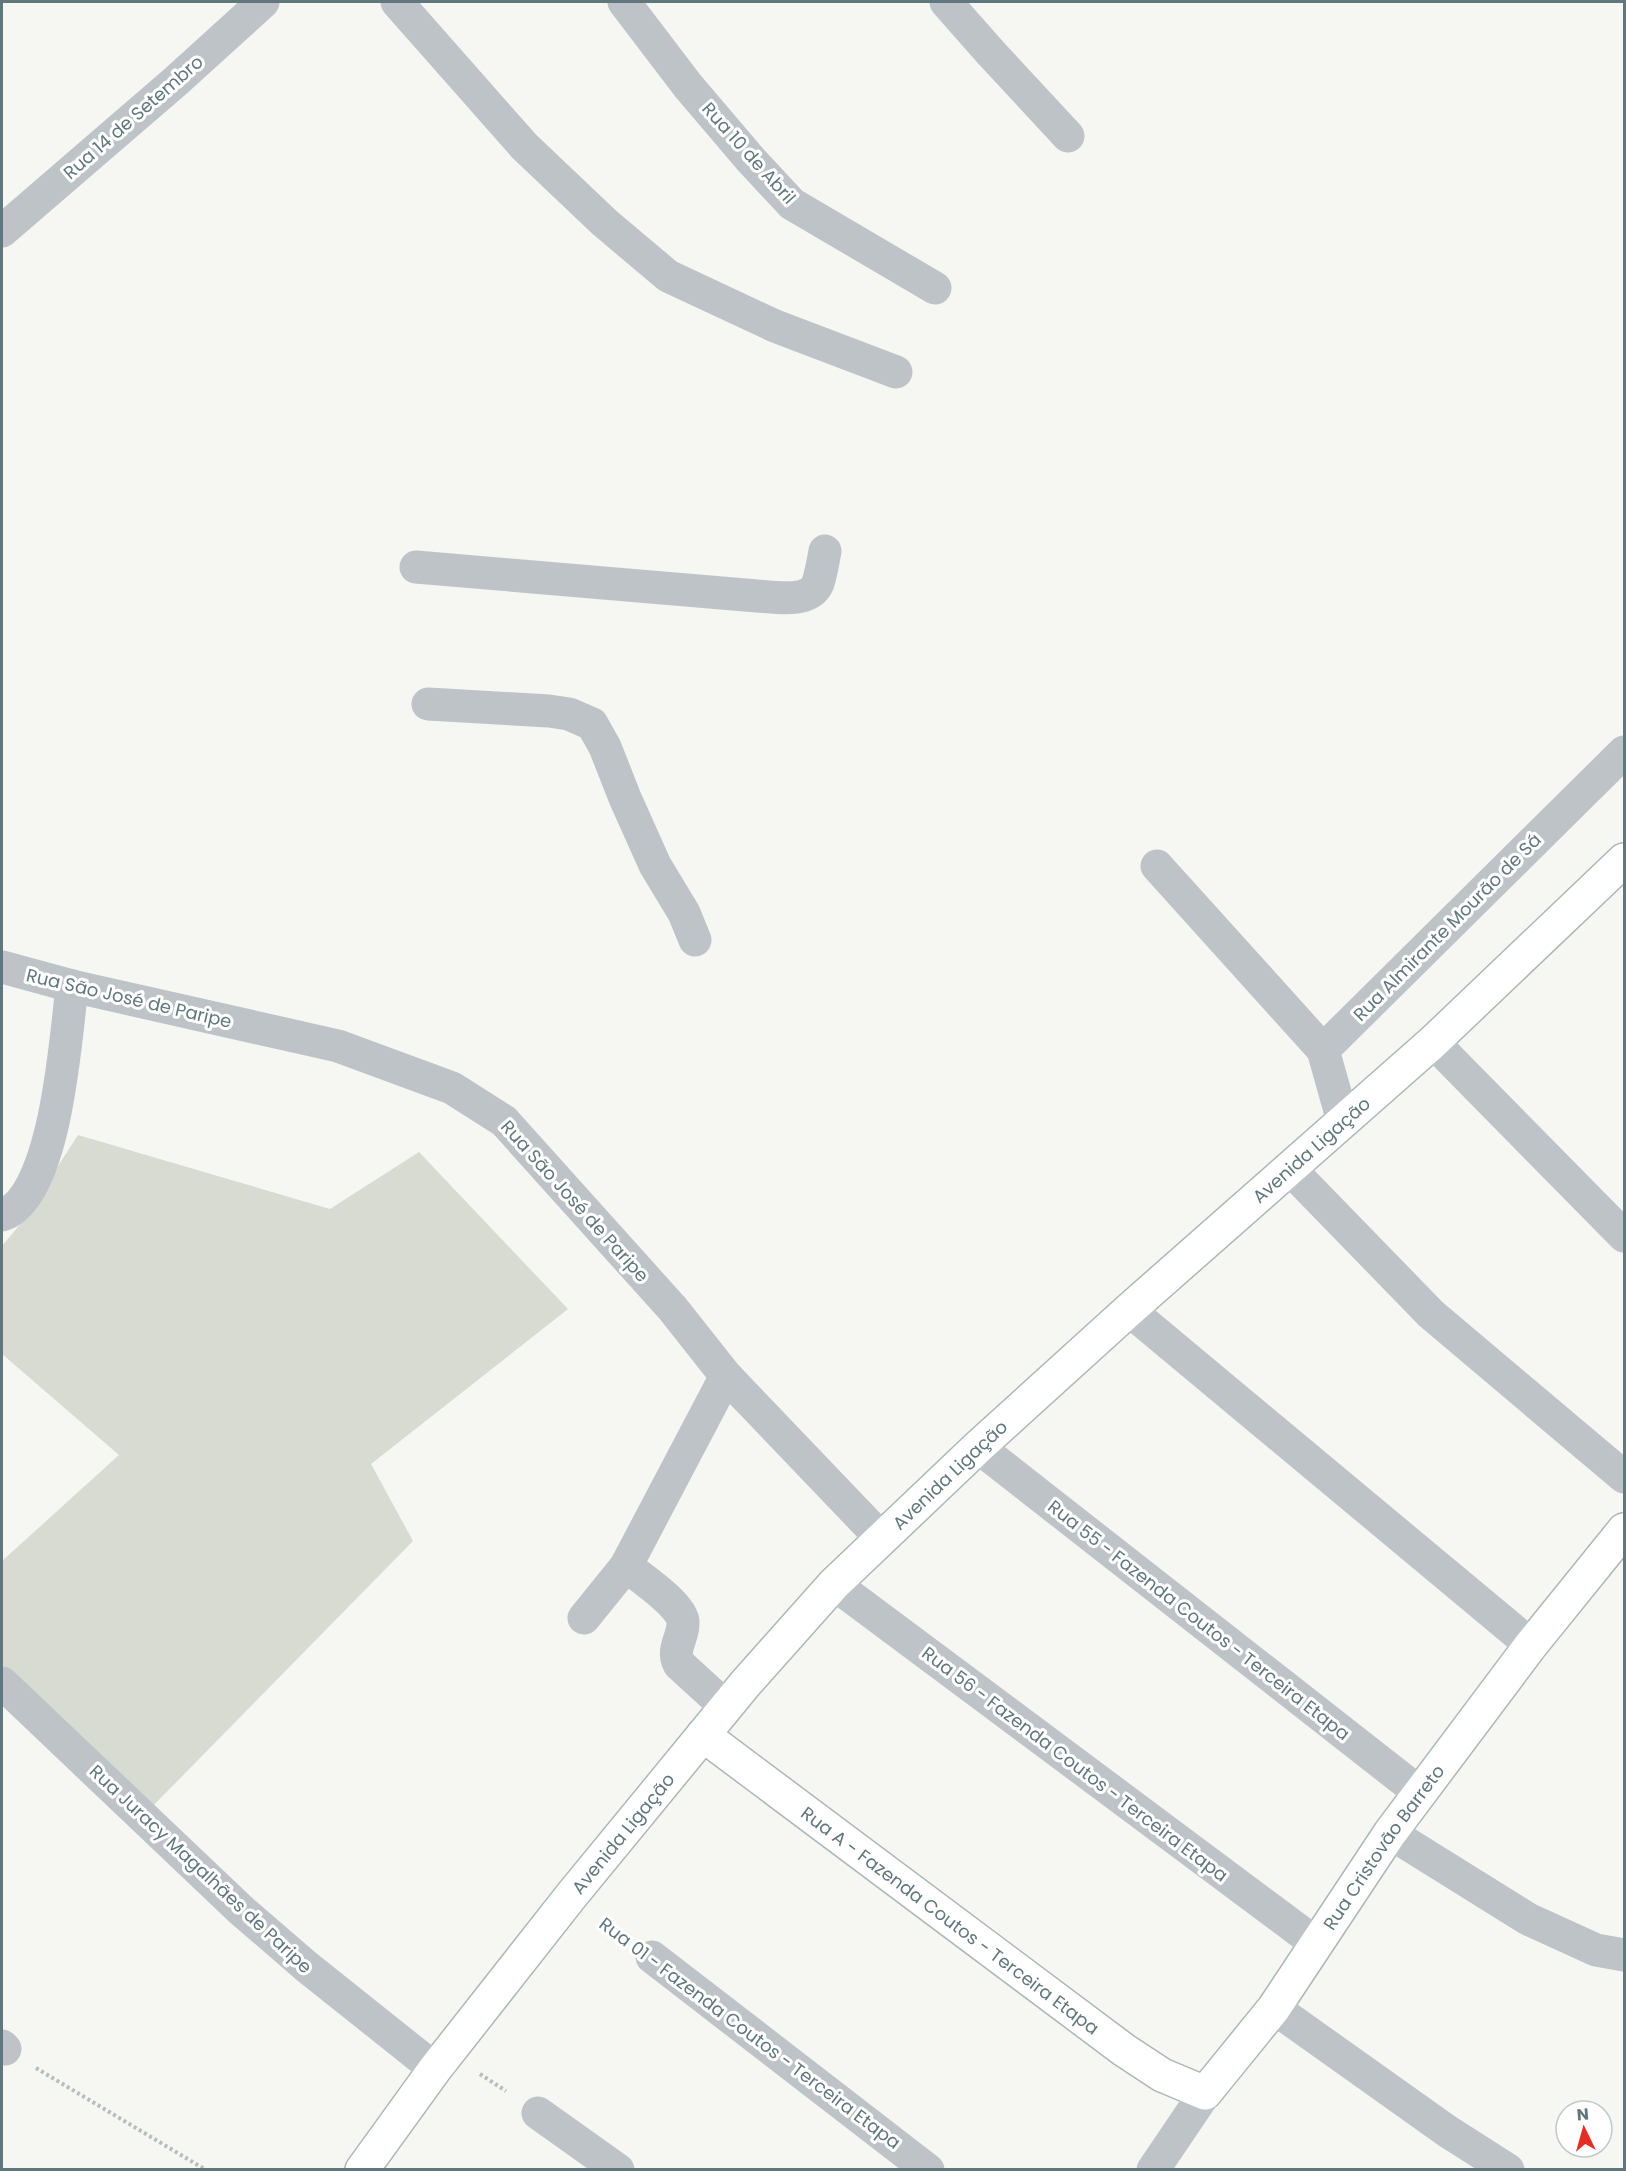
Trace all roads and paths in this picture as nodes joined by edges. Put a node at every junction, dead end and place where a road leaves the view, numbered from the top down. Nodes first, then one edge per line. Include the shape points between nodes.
1 (263, 2) edge
2 (397, 2) edge
3 (624, 2) edge
4 (946, 2) edge
5 (1068, 136) dead end
6 (2, 231) edge
7 (935, 288) dead end
8 (896, 372) dead end
9 (825, 551) dead end
10 (416, 567) dead end
11 (428, 704) dead end
12 (1624, 752) edge
13 (1624, 860) edge
14 (1157, 866) dead end
15 (695, 940) dead end
16 (2, 967) edge
17 (72, 986) junction
18 (1432, 1042) junction
19 (1323, 1050) junction
20 (1343, 1121) junction
21 (1290, 1169) junction
22 (2, 1215) edge
23 (1624, 1236) edge
24 (1129, 1310) junction
25 (726, 1376) junction
26 (978, 1447) junction
27 (1624, 1477) edge
28 (1624, 1530) edge
29 (881, 1538) junction
30 (626, 1566) junction
31 (834, 1584) junction
32 (584, 1618) dead end
33 (1531, 1645) junction
34 (2, 1683) edge
35 (726, 1707) junction
36 (703, 1735) junction
37 (1420, 1793) junction
38 (1390, 1833) junction
39 (571, 1896) junction
40 (1317, 1944) junction
41 (1624, 1955) edge
42 (652, 1957) joint
43 (1274, 2008) junction
44 (3, 2048) edge
45 (442, 2061) junction
46 (1205, 2093) junction
47 (538, 2113) joint
48 (206, 2169) edge
49 (362, 2169) edge
50 (618, 2169) edge
51 (928, 2169) edge
52 (1153, 2169) edge
53 (1508, 2169) edge

1 - 6 street, Rua 14 de Setembro
2 - 8 street via 524,146 668,276 775,326
3 - 7 street, Rua 10 de Abril via 688,86 792,204
4 - 5 street
9 - 10 street via 817,585 812,591 793,597
11 - 15 street via 549,711 592,724 655,865
12 - 19 street, Rua Almirante Mourão de Sá
13 - 18 main road, Avenida Ligação
14 - 19 street
16 - 17 street, Rua São José de Paripe
17 - 22 street via 57,1102 44,1155 29,1193 18,1206
17 - 25 street, Rua São José de Paripe via 338,1046 452,1088 504,1121 673,1309
18 - 20 main road, Avenida Ligação
18 - 23 street
19 - 20 street
20 - 21 main road, Avenida Ligação
21 - 24 main road, Avenida Ligação
21 - 27 street via 1431,1314
24 - 26 main road, Avenida Ligação
24 - 33 street
25 - 29 street, Rua São José de Paripe
25 - 30 street
26 - 29 main road, Avenida Ligação
26 - 37 street, Rua 55 - Fazenda Coutos - Terceira Etapa
28 - 33 main road, Rua Cristovão Barreto
29 - 31 main road, Avenida Ligação
30 - 32 street
30 - 35 street via 680,1610 684,1624 676,1659
31 - 35 main road, Avenida Ligação
31 - 40 street, Rua 56 - Fazenda Coutos - Terceira Etapa
33 - 37 main road, Rua Cristovão Barreto
34 - 45 street, Rua Juracy Magalhães de Paripe via 242,1911 307,1967
35 - 36 main road, Avenida Ligação
36 - 39 main road, Avenida Ligação
36 - 46 main road, Rua A - Fazenda Coutos - Terceira Etapa via 1124,2050 1162,2075
37 - 38 main road, Rua Cristovão Barreto
38 - 40 main road, Rua Cristovão Barreto
38 - 41 street via 1528,1919 1596,1950
39 - 42 path, Rua 01 - Fazenda Coutos - Terceira Etapa
39 - 45 main road, Avenida Ligação
40 - 43 main road, Rua Cristovão Barreto
42 - 51 street, Rua 01 - Fazenda Coutos - Terceira Etapa
43 - 46 main road, Rua Cristovão Barreto
43 - 53 street via 1447,2131
44 - 48 path
45 - 47 path
45 - 49 main road, Avenida Ligação
46 - 52 street, Rua Cristovão Barreto
47 - 50 street

